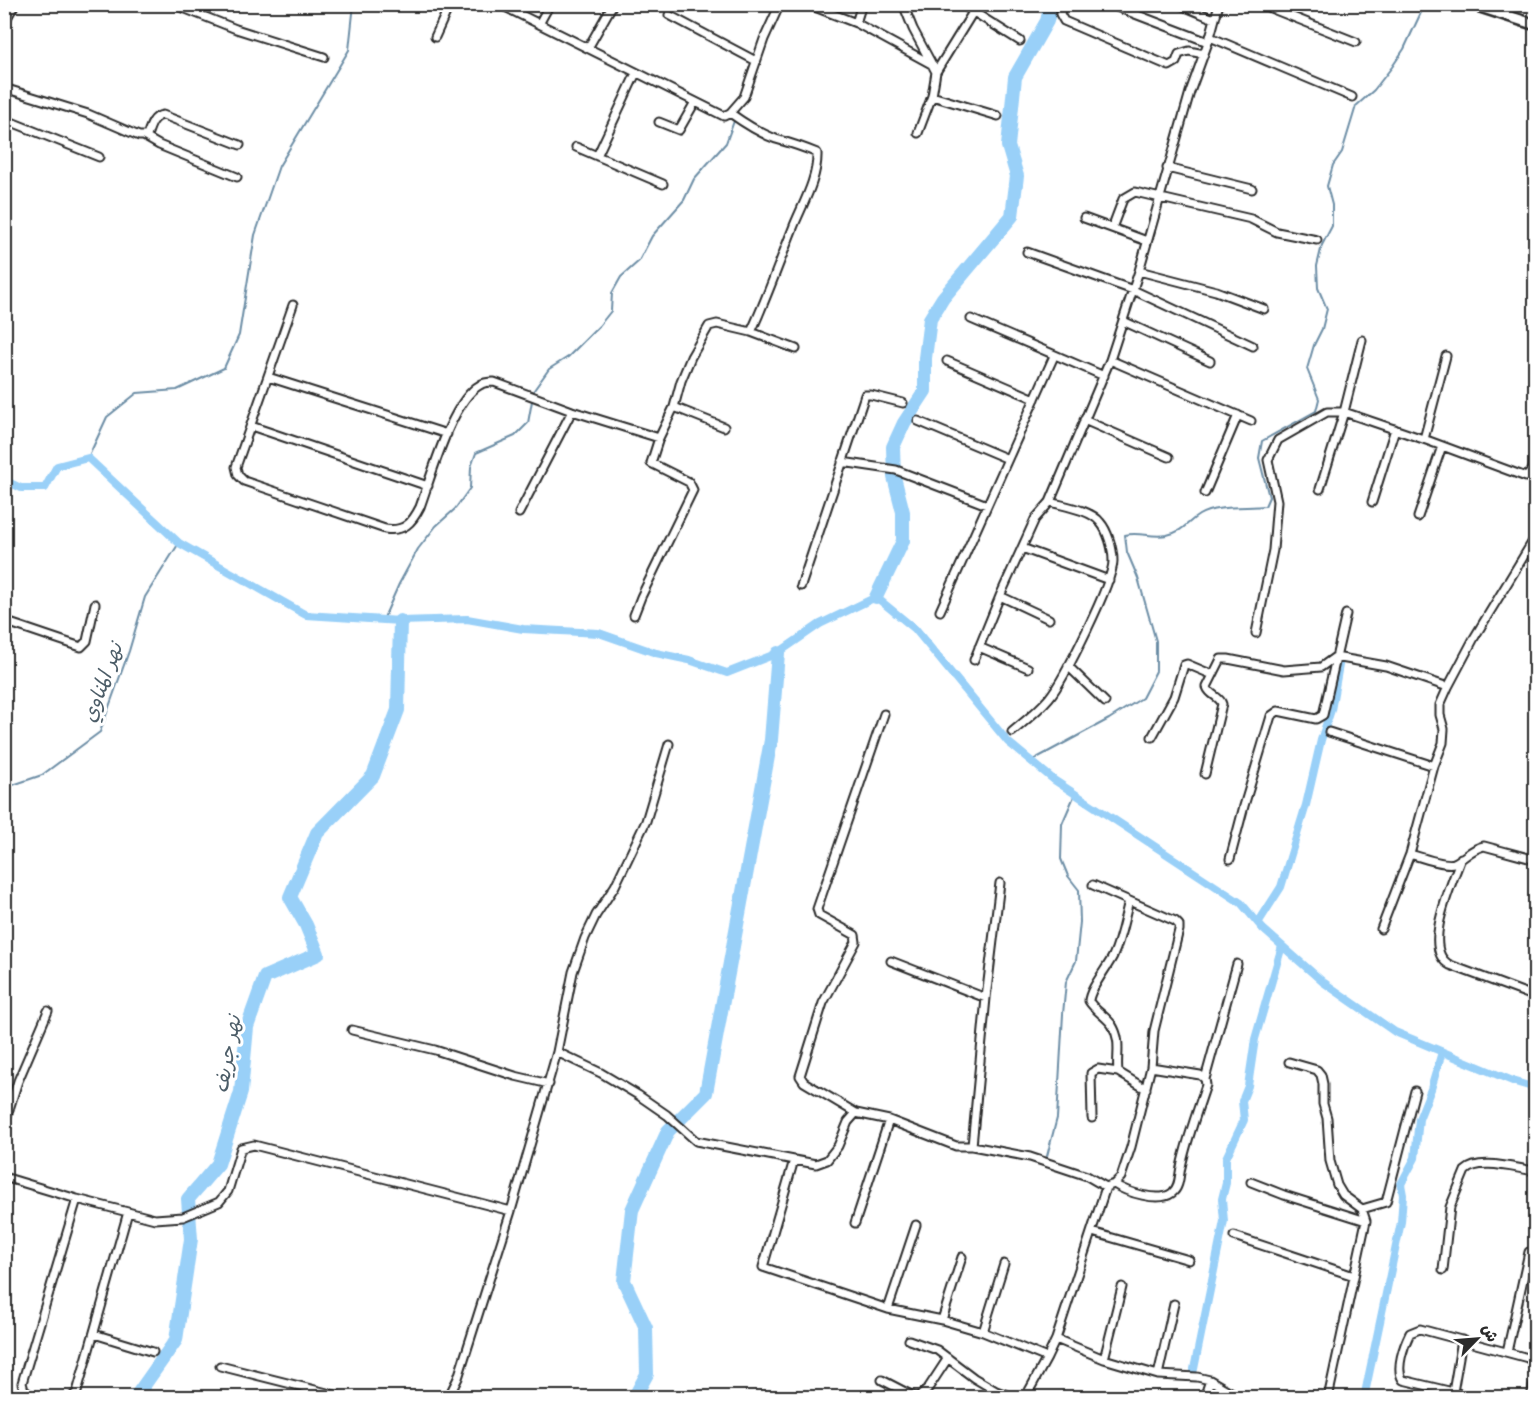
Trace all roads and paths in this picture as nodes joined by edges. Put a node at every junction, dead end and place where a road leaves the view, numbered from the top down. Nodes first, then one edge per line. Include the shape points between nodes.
1 (15, 4) edge
2 (173, 4) edge
3 (450, 4) edge
4 (499, 4) edge
5 (550, 4) edge
6 (613, 4) edge
7 (780, 4) edge
8 (807, 4) edge
9 (862, 4) edge
10 (903, 4) edge
11 (961, 4) edge
12 (978, 4) edge
13 (1062, 4) edge
14 (1109, 4) edge
15 (1178, 4) edge
16 (1219, 4) edge
17 (1260, 4) edge
18 (1471, 4) edge
19 (973, 13) junction
20 (669, 15) dead end
21 (1214, 19) junction
22 (4, 23) edge
23 (856, 23) junction
24 (539, 24) junction
25 (1536, 25) edge
26 (435, 37) dead end
27 (1020, 40) dead end
28 (1209, 40) junction
29 (1356, 42) dead end
30 (588, 48) junction
31 (1204, 54) junction
32 (324, 57) dead end
33 (756, 61) junction
34 (935, 69) junction
35 (636, 73) junction
36 (4, 88) edge
37 (932, 96) junction
38 (1352, 97) dead end
39 (695, 102) junction
40 (730, 113) junction
41 (998, 116) dead end
42 (4, 119) edge
43 (659, 122) dead end
44 (918, 133) dead end
45 (145, 137) junction
46 (240, 145) dead end
47 (576, 147) dead end
48 (597, 156) junction
49 (99, 157) dead end
50 (1167, 168) junction
51 (237, 177) dead end
52 (663, 184) dead end
53 (1252, 189) dead end
54 (1159, 196) junction
55 (1084, 218) dead end
56 (1112, 228) junction
57 (1317, 240) dead end
58 (1147, 241) junction
59 (1027, 252) dead end
60 (1139, 271) junction
61 (1133, 290) junction
62 (293, 305) dead end
63 (1264, 309) dead end
64 (971, 319) dead end
65 (1123, 321) junction
66 (751, 332) junction
67 (1362, 340) dead end
68 (1253, 346) dead end
69 (796, 349) dead end
70 (1054, 356) junction
71 (1446, 356) dead end
72 (1110, 360) junction
73 (1210, 361) dead end
74 (947, 362) dead end
75 (1104, 376) junction
76 (268, 377) junction
77 (1035, 399) junction
78 (903, 403) dead end
79 (674, 407) junction
80 (573, 411) junction
81 (1344, 412) junction
82 (1238, 415) junction
83 (1084, 420) junction
84 (918, 421) dead end
85 (1251, 421) dead end
86 (251, 426) junction
87 (724, 427) dead end
88 (1395, 429) junction
89 (447, 434) junction
90 (659, 438) junction
91 (1424, 439) junction
92 (1442, 446) junction
93 (1169, 457) dead end
94 (1008, 459) junction
95 (1536, 460) edge
96 (842, 462) junction
97 (1534, 472) edge
98 (428, 486) junction
99 (1320, 489) dead end
100 (1205, 493) dead end
101 (1050, 502) junction
102 (1372, 502) dead end
103 (987, 505) junction
104 (519, 513) dead end
105 (1418, 517) dead end
106 (1536, 536) edge
107 (1022, 548) junction
108 (1109, 580) junction
109 (801, 586) dead end
110 (1000, 596) junction
111 (95, 604) dead end
112 (940, 611) dead end
113 (1346, 614) dead end
114 (634, 615) dead end
115 (1049, 619) dead end
116 (4, 621) edge
117 (1256, 633) dead end
118 (979, 647) junction
119 (1335, 657) junction
120 (974, 660) dead end
121 (1068, 666) junction
122 (1028, 668) dead end
123 (1213, 675) junction
124 (1448, 687) junction
125 (1104, 702) dead end
126 (884, 714) dead end
127 (1012, 732) dead end
128 (1329, 732) dead end
129 (1152, 737) dead end
130 (669, 744) dead end
131 (1434, 766) junction
132 (1205, 774) dead end
133 (1410, 854) junction
134 (1461, 858) junction
135 (1230, 859) dead end
136 (1536, 860) edge
137 (1000, 883) dead end
138 (1093, 885) dead end
139 (1130, 901) junction
140 (1381, 929) dead end
141 (891, 961) dead end
142 (1237, 964) dead end
143 (1536, 997) edge
144 (986, 998) junction
145 (48, 1011) dead end
146 (352, 1030) dead end
147 (557, 1052) junction
148 (1288, 1062) dead end
149 (1151, 1066) junction
150 (1119, 1072) junction
151 (1204, 1079) junction
152 (549, 1084) junction
153 (1146, 1089) junction
154 (1415, 1090) dead end
155 (856, 1113) junction
156 (1092, 1118) dead end
157 (889, 1120) junction
158 (4, 1125) edge
159 (972, 1146) junction
160 (794, 1160) junction
161 (1536, 1171) edge
162 (4, 1177) edge
163 (1251, 1182) dead end
164 (1114, 1184) junction
165 (1106, 1187) junction
166 (77, 1199) junction
167 (1362, 1209) junction
168 (511, 1211) junction
169 (128, 1212) junction
170 (1366, 1221) junction
171 (855, 1223) dead end
172 (916, 1225) dead end
173 (1092, 1232) junction
174 (1234, 1236) dead end
175 (1529, 1252) dead end
176 (962, 1257) dead end
177 (1189, 1260) dead end
178 (1004, 1264) dead end
179 (1443, 1270) dead end
180 (1354, 1276) junction
181 (1122, 1287) dead end
182 (1174, 1304) dead end
183 (888, 1309) junction
184 (942, 1320) junction
185 (982, 1332) junction
186 (94, 1334) junction
187 (1056, 1339) junction
188 (909, 1340) dead end
189 (1462, 1340) junction
190 (153, 1352) dead end
191 (1507, 1352) junction
192 (948, 1358) junction
193 (1047, 1358) junction
194 (1104, 1359) junction
195 (1536, 1365) edge
196 (220, 1366) dead end
197 (1536, 1371) edge
198 (1158, 1375) junction
199 (882, 1380) dead end
200 (1210, 1380) junction
201 (1453, 1394) edge
202 (450, 1395) edge
203 (45, 1398) edge
204 (71, 1398) edge
205 (346, 1398) edge
206 (468, 1398) edge
207 (1014, 1398) edge
208 (1024, 1398) edge
209 (1204, 1398) edge
210 (1241, 1398) edge
211 (1328, 1398) edge
212 (1478, 1398) edge
213 (1531, 1398) edge

1 - 22 street
2 - 32 street
3 - 26 street
4 - 24 street
5 - 24 street
6 - 30 street
7 - 33 street
8 - 23 street
9 - 23 street
10 - 34 street
11 - 19 street
12 - 19 street
13 - 31 street via 1060,14 1064,21 1169,66 1183,52
14 - 28 street
15 - 21 street
16 - 21 street
17 - 29 street
18 - 25 main road
19 - 27 street
19 - 34 street
20 - 33 street
21 - 28 street
23 - 34 street
24 - 30 street
28 - 31 street
28 - 38 street
30 - 35 street
31 - 50 street
33 - 40 street via 744,97
34 - 37 street
35 - 39 street
35 - 48 street
36 - 45 street via 88,114
37 - 41 street
37 - 44 street
39 - 40 street via 724,116
39 - 43 street via 679,130
40 - 66 street via 775,138 817,153 808,193
42 - 49 street
45 - 46 street via 154,119 163,115
45 - 51 street
47 - 48 street
48 - 52 street
50 - 53 street
50 - 54 street
54 - 56 street via 1129,194
54 - 57 street via 1251,219 1277,232
54 - 58 street
55 - 56 street
56 - 58 street
58 - 60 street
59 - 61 street
60 - 61 street
60 - 63 street via 1216,291
61 - 65 street
61 - 68 street
62 - 76 street
64 - 70 street
65 - 72 street
65 - 73 street
66 - 69 street
66 - 79 street via 717,324 709,326 691,357
67 - 81 street
70 - 75 street
70 - 77 street
71 - 91 street
72 - 75 street
72 - 82 street
74 - 77 street
75 - 83 street
76 - 86 street
76 - 89 street
77 - 94 street
78 - 96 street via 864,395
79 - 87 street
79 - 90 street
80 - 89 street via 494,382 481,384 470,393
80 - 90 street
80 - 104 street
81 - 88 street
81 - 99 street
81 - 117 street via 1327,412 1278,440 1268,460 1277,501 1273,550
82 - 85 street
82 - 100 street
83 - 93 street
83 - 101 street
84 - 94 street
86 - 98 street
86 - 98 street via 236,467 244,480 385,529 404,528 414,520
88 - 91 street
88 - 102 street
89 - 98 street
90 - 114 street via 651,464 689,482 693,490
91 - 92 street
92 - 97 street via 1526,477
92 - 105 street
94 - 103 street
95 - 97 street
96 - 103 street via 897,470
96 - 109 street
101 - 107 street via 1035,519
101 - 108 street via 1080,510 1100,521 1113,562
103 - 112 street
106 - 124 street
107 - 108 street
107 - 110 street
108 - 121 street
110 - 115 street
110 - 118 street
111 - 116 street via 87,641 81,646
113 - 119 street
118 - 120 street
118 - 122 street
119 - 123 street via 1321,667 1284,670 1221,659
119 - 124 street via 1386,666
119 - 135 street via 1320,718 1278,711 1271,716
121 - 125 street
121 - 127 street via 1050,696
123 - 129 street via 1184,665 1174,697
123 - 132 street via 1207,687 1222,704
124 - 131 street via 1440,705 1443,743
126 - 155 street via 817,909 819,915 855,935 856,942 823,1003 800,1076
128 - 131 street
130 - 147 street via 646,821 585,938 573,972
131 - 133 street
133 - 134 street via 1448,864
133 - 140 street
134 - 136 street via 1484,846
134 - 143 street via 1438,928 1440,958
137 - 144 street
138 - 139 street
139 - 149 street via 1179,925 1154,1031
139 - 150 street via 1114,953 1089,994 1092,1006 1116,1034
141 - 144 street
142 - 151 street
144 - 159 street
145 - 158 street
146 - 152 street
147 - 152 street
147 - 160 street via 638,1095 696,1141
148 - 167 street via 1317,1070 1321,1075 1330,1161 1337,1185
149 - 151 street
149 - 153 street
150 - 153 street
150 - 156 street via 1091,1072
151 - 164 street via 1206,1085 1177,1187 1171,1194 1158,1196 1123,1190
152 - 168 street
153 - 164 street via 1126,1164
154 - 167 street via 1386,1202
155 - 157 street
155 - 160 street via 827,1160 816,1164
157 - 159 street via 956,1146
157 - 171 street
159 - 165 street via 1030,1157 1087,1176
160 - 183 street via 763,1267
161 - 179 street via 1480,1163 1469,1166 1449,1207
162 - 166 street
163 - 170 street
164 - 165 street
165 - 173 street
166 - 169 street
166 - 203 street via 22,1383 29,1395
167 - 170 street
168 - 169 street via 254,1145 241,1148 228,1191 212,1206 183,1217 154,1219
168 - 202 street
169 - 186 street
170 - 180 street
172 - 183 street
173 - 177 street
173 - 187 street
174 - 180 street
175 - 191 street
176 - 184 street
178 - 185 street
180 - 211 street
181 - 194 street
182 - 198 street
183 - 184 street
184 - 185 street
185 - 193 street
186 - 190 street
186 - 204 street via 77,1392
187 - 193 street
187 - 194 street
188 - 192 street
189 - 191 street
189 - 201 street
189 - 201 street via 1415,1330 1406,1342 1399,1372 1407,1382
191 - 195 street via 1528,1358
192 - 199 street via 919,1397
192 - 207 street via 974,1378
193 - 208 street
194 - 198 street
196 - 205 street
197 - 213 street
198 - 200 street
200 - 209 street
200 - 210 street
201 - 212 street
202 - 206 street

